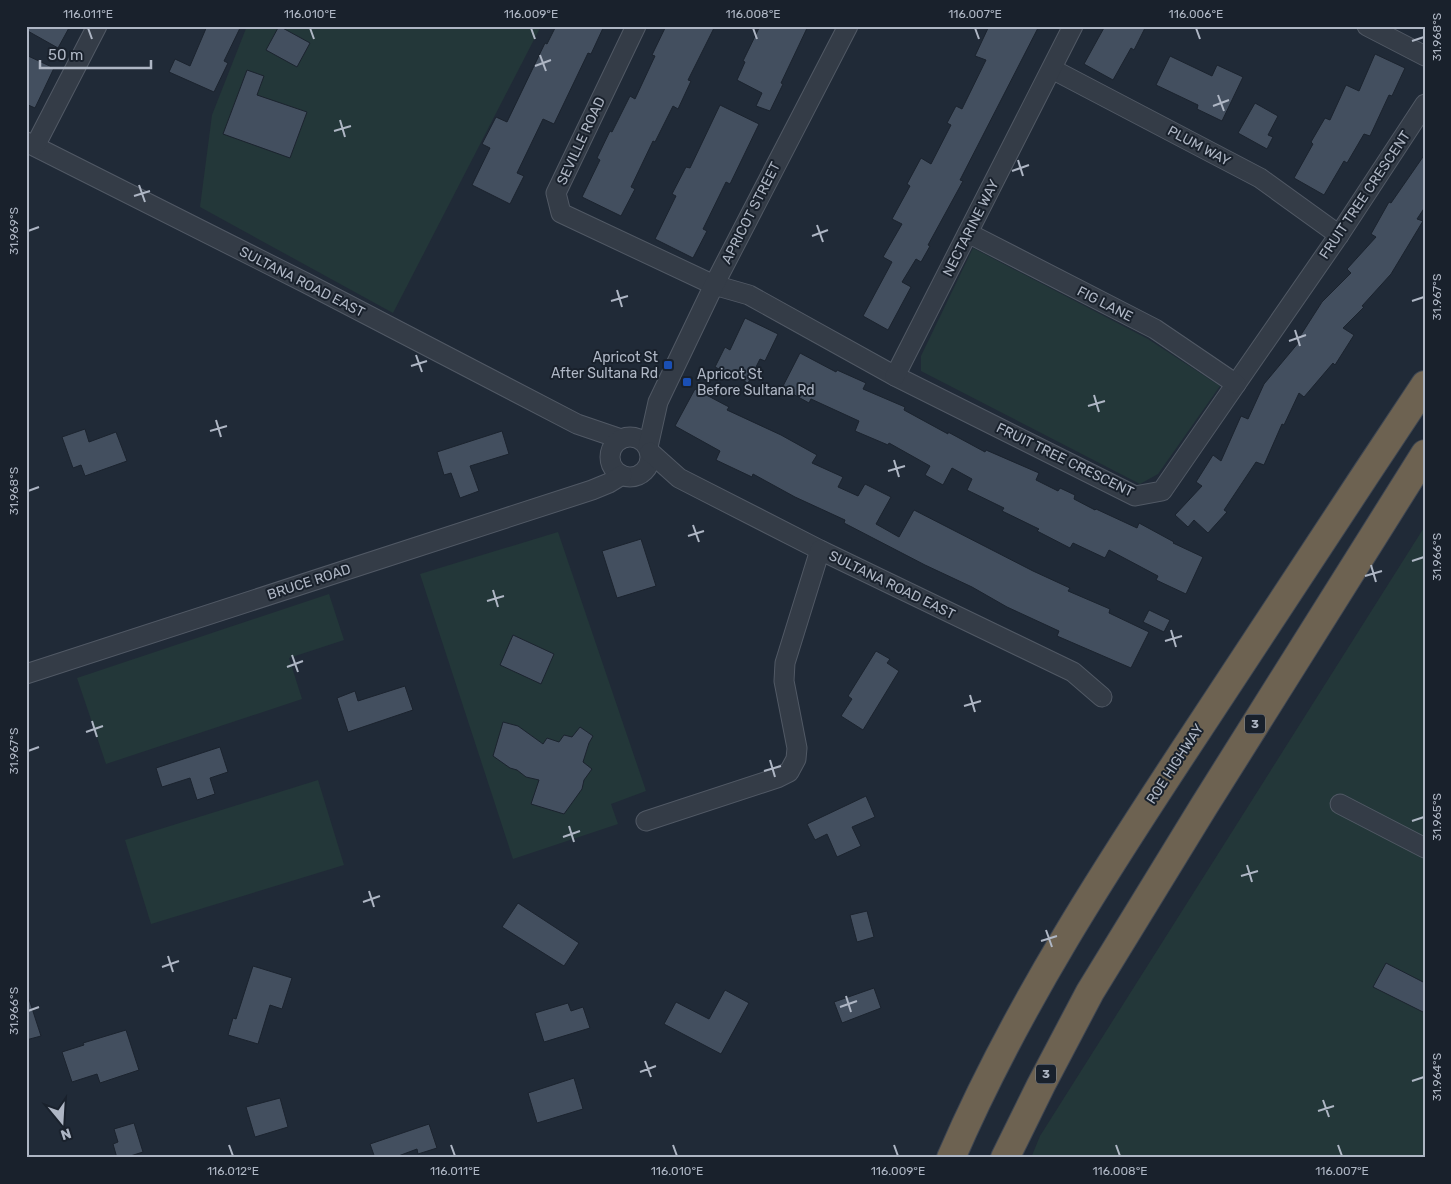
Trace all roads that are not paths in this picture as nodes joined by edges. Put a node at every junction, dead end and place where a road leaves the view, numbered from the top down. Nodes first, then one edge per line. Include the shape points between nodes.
1 (97, 26) edge
2 (636, 26) edge
3 (848, 26) edge
4 (1073, 26) edge
5 (1367, 26) edge
6 (1425, 56) edge
7 (1052, 69) junction
8 (1425, 104) edge
9 (31, 144) edge
10 (968, 234) junction
11 (1340, 235) junction
12 (714, 285) junction
13 (895, 376) junction
14 (1236, 384) junction
15 (1422, 388) edge
16 (658, 402) junction
17 (649, 450) junction
18 (618, 453) junction
19 (1424, 455) edge
20 (641, 474) junction
21 (679, 478) junction
22 (820, 550) junction
23 (26, 674) edge
24 (1102, 696) dead end
25 (1340, 804) dead end
26 (646, 821) dead end
27 (1425, 848) edge
28 (952, 1158) edge
29 (1005, 1158) edge

1 - 9 street
2 - 12 street, SEVILLE ROAD via 556,193 561,213
3 - 12 street, APRICOT STREET
4 - 7 street, NECTARINE WAY
5 - 6 street
7 - 10 street, NECTARINE WAY
7 - 11 street, PLUM WAY via 1260,178
8 - 11 street, FRUIT TREE CRESCENT
9 - 18 street, SULTANA ROAD EAST via 577,424
10 - 13 street, NECTARINE WAY
10 - 14 street, FIG LANE via 1155,329
11 - 14 street, FRUIT TREE CRESCENT
12 - 13 street, FRUIT TREE CRESCENT via 749,295
12 - 16 street, APRICOT STREET
13 - 14 street, FRUIT TREE CRESCENT via 1135,496 1162,491
15 - 28 highway, ROE HIGHWAY via 1106,870 997,1061
16 - 17 street, APRICOT STREET
16 - 18 street, APRICOT STREET
17 - 18 street via 636,438
17 - 20 street via 648,466
17 - 21 street, SULTANA ROAD EAST
18 - 20 street via 635,476
18 - 23 street, BRUCE ROAD via 609,483 592,490
19 - 29 highway, 3 via 1090,992
20 - 21 street, SULTANA ROAD EAST
21 - 22 street, SULTANA ROAD EAST
22 - 24 street, SULTANA ROAD EAST via 1073,672
22 - 26 street via 785,663 784,681 797,748 796,759 789,772
25 - 27 street

